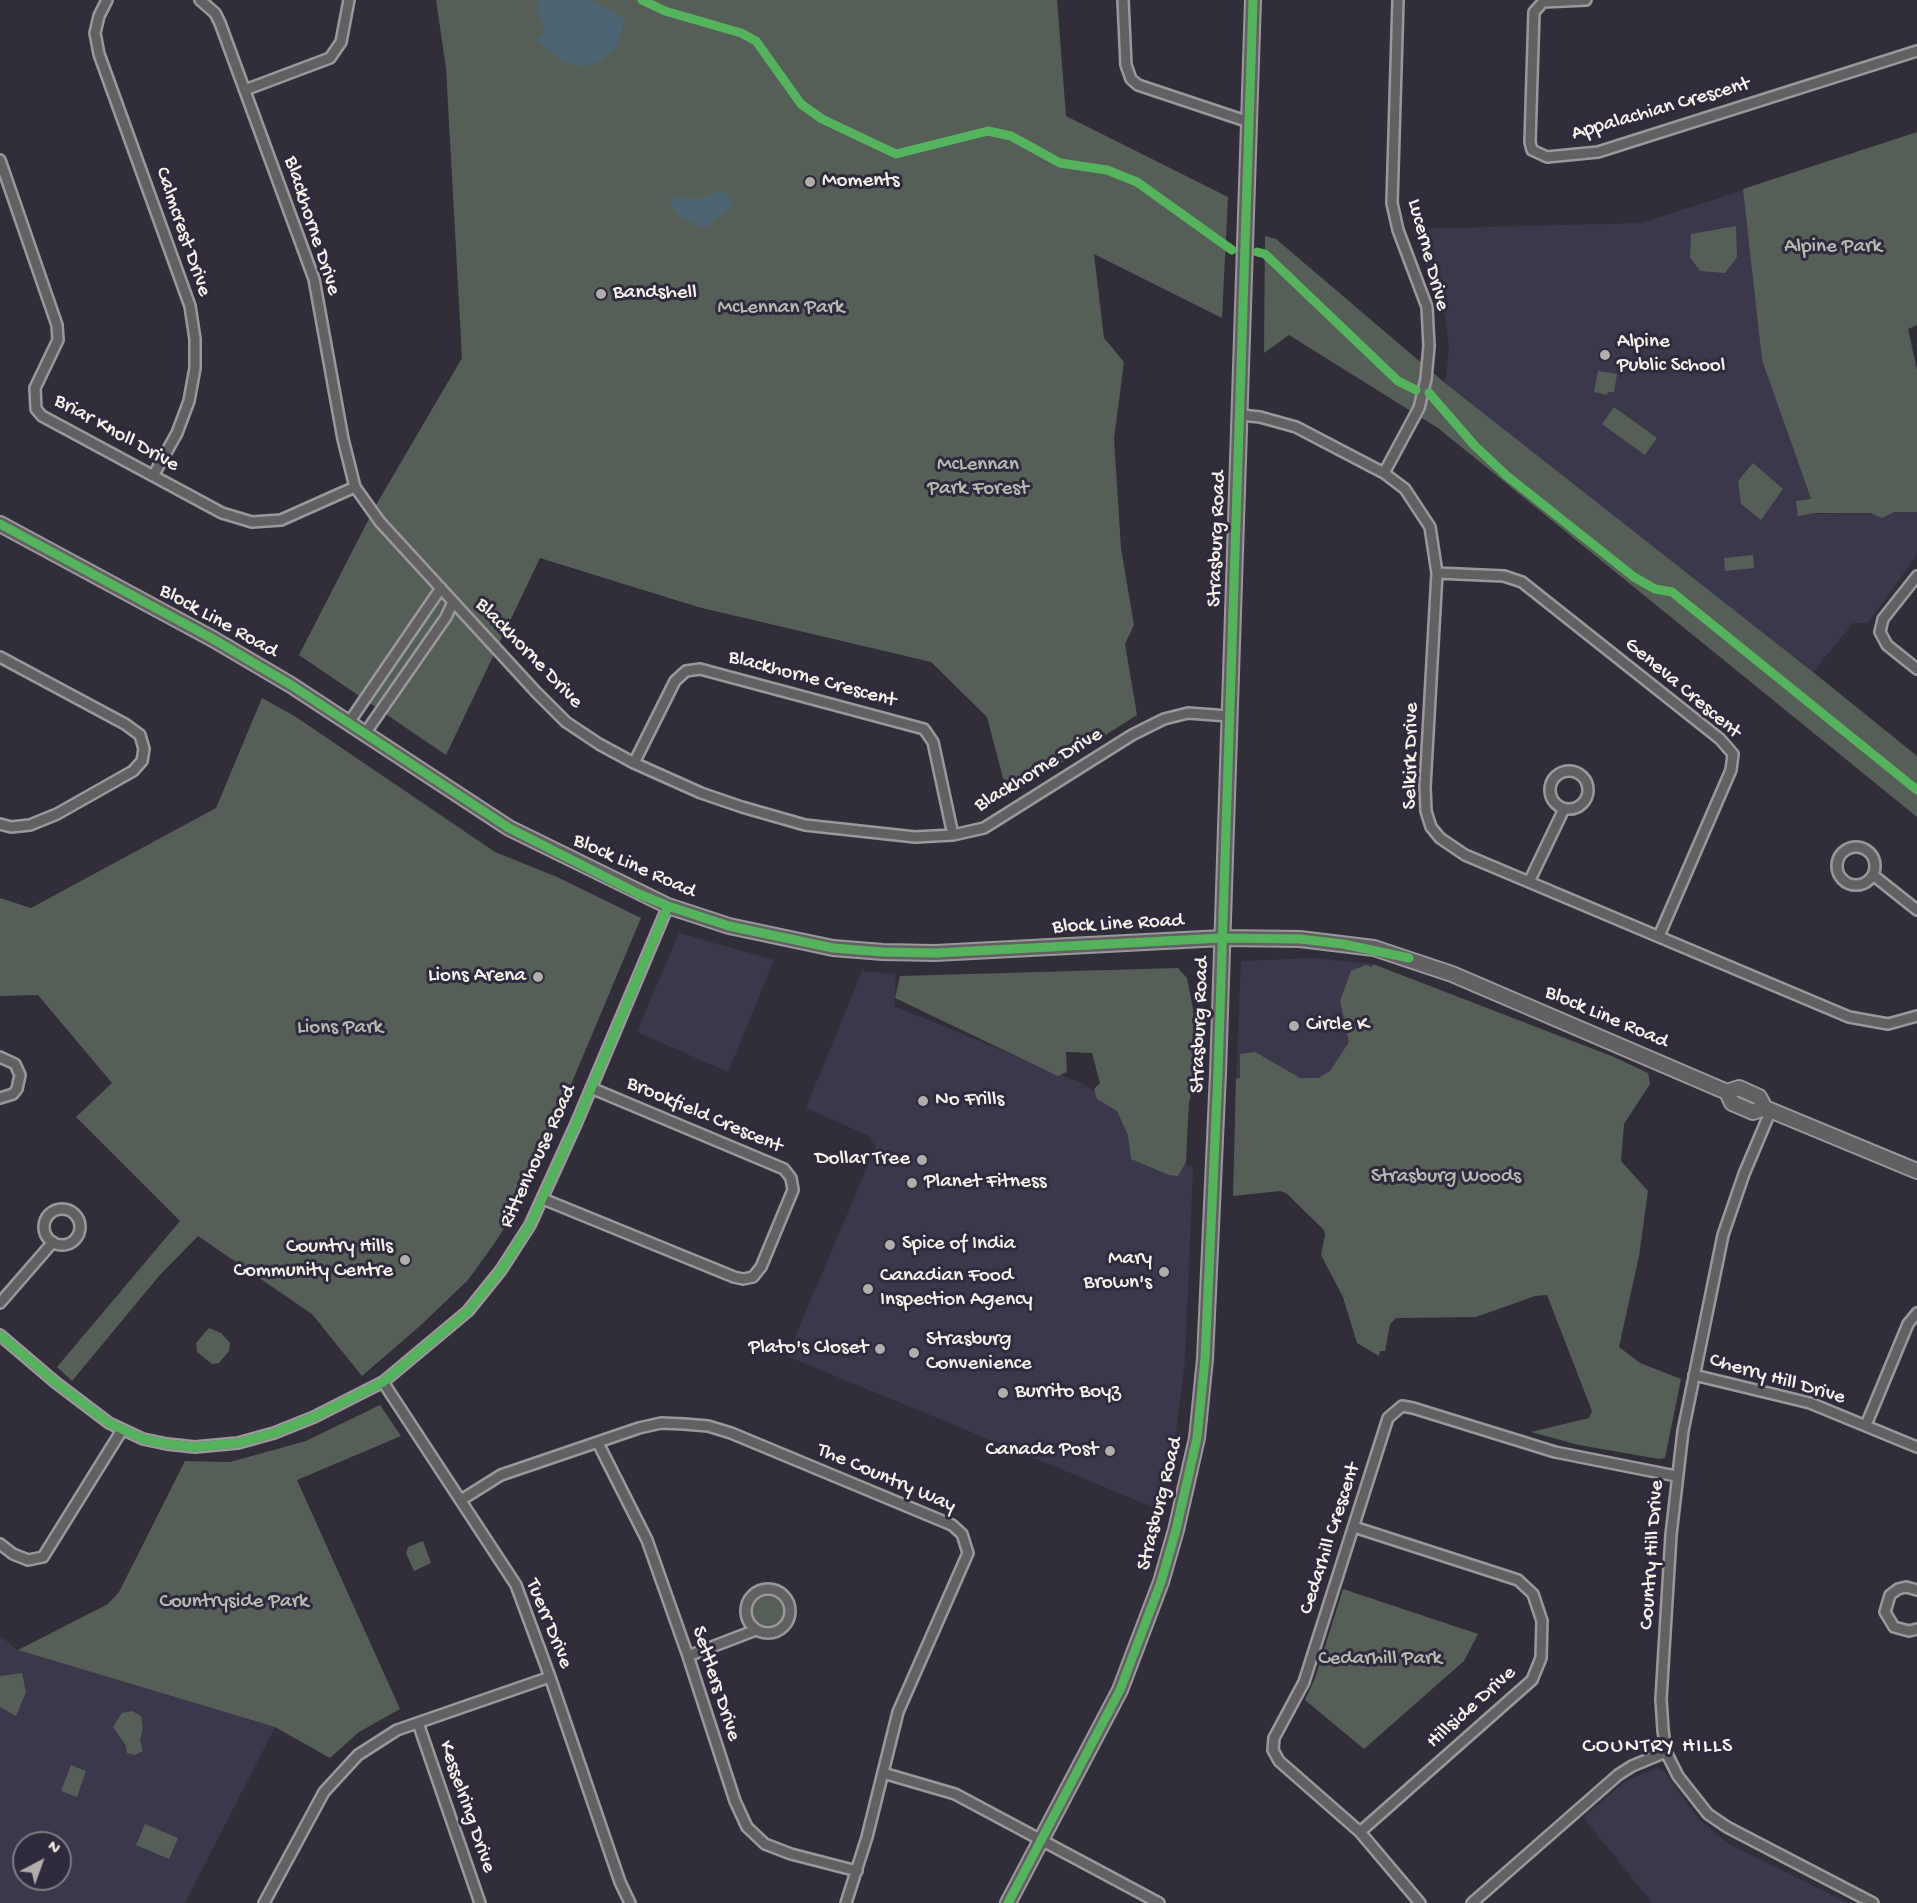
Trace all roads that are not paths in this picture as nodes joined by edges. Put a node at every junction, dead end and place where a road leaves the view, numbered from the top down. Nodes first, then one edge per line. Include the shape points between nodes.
1 (107, 0) edge
2 (200, 0) edge
3 (349, 0) edge
4 (1123, 0) edge
5 (1252, 0) edge
6 (1398, 0) edge
7 (1586, 0) edge
8 (1917, 51) edge
9 (245, 90) junction
10 (1249, 122) junction
11 (0, 160) edge
12 (3, 180) edge
13 (1241, 415) junction
14 (1384, 473) junction
15 (153, 476) junction
16 (356, 487) junction
17 (0, 524) edge
18 (1437, 573) junction
19 (1917, 576) edge
20 (441, 588) junction
21 (453, 602) junction
22 (0, 657) edge
23 (1917, 669) edge
24 (1228, 716) junction
25 (350, 721) junction
26 (366, 732) junction
27 (634, 763) junction
28 (1564, 809) junction
29 (0, 824) edge
30 (952, 835) junction
31 (1873, 875) junction
32 (1529, 882) junction
33 (668, 906) junction
34 (1917, 910) edge
35 (1659, 936) junction
36 (1222, 938) junction
37 (1917, 1017) edge
38 (0, 1057) edge
39 (591, 1088) junction
40 (0, 1098) edge
41 (1768, 1109) junction
42 (1917, 1172) edge
43 (543, 1199) junction
44 (53, 1242) dead end
45 (0, 1303) edge
46 (1917, 1313) edge
47 (0, 1335) edge
48 (1694, 1375) junction
49 (383, 1382) junction
50 (1866, 1425) junction
51 (122, 1430) junction
52 (598, 1443) junction
53 (1917, 1447) edge
54 (1676, 1476) junction
55 (461, 1500) junction
56 (1354, 1527) junction
57 (0, 1544) edge
58 (1917, 1590) edge
59 (1917, 1629) edge
60 (756, 1630) junction
61 (688, 1656) junction
62 (550, 1677) junction
63 (417, 1723) junction
64 (1666, 1752) junction
65 (883, 1773) junction
66 (1360, 1832) junction
67 (1041, 1840) junction
68 (856, 1871) junction
69 (264, 1903) edge
70 (480, 1903) edge
71 (630, 1903) edge
72 (846, 1903) edge
73 (1008, 1903) edge
74 (1159, 1903) edge
75 (1420, 1903) edge
76 (1472, 1903) edge
77 (1873, 1903) edge

1 - 15 street, Calmcrest Drive via 95,33 99,54 190,306 195,339 189,400 177,433
2 - 9 street, Blackhorne Drive via 220,23
3 - 9 street via 341,42 330,58
4 - 10 street via 1126,65 1131,79 1138,85
5 - 10 street, Strasburg Road
6 - 14 street, Lucerne Drive via 1392,203 1426,307 1429,346 1419,408
7 - 8 street, Appalachian Crescent via 1549,1 1534,12 1530,142 1532,150 1547,157 1598,152
9 - 16 street, Blackhorne Drive via 314,279 343,439
10 - 13 street, Strasburg Road
11 - 12 street, Briar Knoll Drive
12 - 15 street, Briar Knoll Drive via 57,325 58,340 35,388 36,408 42,416
13 - 14 street, Selkirk Drive via 1296,427
13 - 24 street, Strasburg Road
14 - 18 street, Selkirk Drive via 1405,489 1420,508 1430,527
15 - 16 street, Briar Knoll Drive via 222,513 260,523 281,520
16 - 20 street, Blackhorne Drive via 380,522
17 - 25 street, Block Line Road via 213,639
18 - 32 street, Selkirk Drive via 1426,811 1431,827 1450,847
18 - 35 street, Geneva Crescent via 1504,576 1522,582 1733,754 1731,770
19 - 23 street via 1883,619 1880,632 1887,645
20 - 21 street, Blackhorne Drive
20 - 25 street
21 - 26 street
21 - 27 street, Blackhorne Drive via 566,722
22 - 29 street via 125,724 140,735 144,749 142,761 133,771 57,814 30,825
24 - 30 street, Blackhorne Drive via 1188,713 1164,719 984,828
24 - 36 street, Strasburg Road
25 - 26 street, Block Line Road
26 - 33 street, Block Line Road via 509,828
27 - 30 street, Blackhorne Drive via 701,793 806,825 915,837
27 - 30 street, Blackhorne Crescent via 675,681 686,671 700,669 924,729 933,742
28 - 28 street via 1576,808 1585,801 1588,785 1578,772 1564,771 1551,782 1552,800
28 - 32 street
31 - 31 street via 1875,866 1868,850 1851,847 1837,859 1836,867 1844,881 1860,885
31 - 34 street
32 - 35 street, Selkirk Drive
33 - 36 street, Block Line Road via 729,926 833,948 883,952 935,953
33 - 39 street, Rittenhouse Road
35 - 37 street, Selkirk Drive via 1850,1017 1888,1024
36 - 41 street, Block Line Road via 1343,944 1409,958 1726,1092 1739,1088 1759,1097
36 - 67 street, Strasburg Road via 1212,1243 1197,1438 1161,1582 1120,1690
38 - 40 street via 15,1064 20,1075 17,1089
39 - 43 street, Rittenhouse Road
39 - 43 street, Brookfield Crescent via 784,1169 793,1190 761,1267 753,1277 734,1277
41 - 42 street, Block Line Road
41 - 48 street, Country Hill Drive via 1723,1235
43 - 49 street, Rittenhouse Road via 506,1262 468,1311
44 - 45 street
46 - 50 street via 1908,1324
47 - 51 street, Rittenhouse Road via 91,1411
48 - 50 street, Cherry Hill Drive via 1810,1404
48 - 54 street, Country Hill Drive
49 - 51 street, Rittenhouse Road via 314,1417 238,1443 195,1447 167,1444
49 - 55 street, Tuerr Drive
50 - 53 street, Cherry Hill Drive
51 - 57 street via 43,1557 28,1560
52 - 55 street, The Country Way via 501,1474
52 - 61 street, Settlers Drive via 646,1540
52 - 65 street, The Country Way via 661,1424 708,1426 952,1525 962,1534 968,1553 898,1712
54 - 56 street, Cedarhill Crescent via 1555,1452 1402,1406 1388,1418
54 - 64 street, Country Hill Drive via 1661,1699
55 - 62 street, Tuerr Drive via 516,1585
56 - 66 street, Cedarhill Crescent via 1304,1682 1274,1738 1273,1750 1278,1761
56 - 66 street, Hillside Drive via 1518,1581 1533,1594 1542,1621 1540,1658 1532,1680
58 - 59 street via 1898,1589 1890,1595 1885,1612 1894,1628 1909,1632
60 - 60 street via 775,1632 789,1620 789,1604 779,1591 763,1589 749,1599 746,1616
60 - 61 street
61 - 68 street, Settlers Drive via 735,1802 747,1827 765,1844
62 - 63 street
62 - 71 street, Tuerr Drive
63 - 69 street via 378,1741 342,1769 304,1824
63 - 70 street, Kesselring Drive
64 - 76 street via 1618,1775
64 - 77 street, Country Hill Drive via 1684,1787 1708,1814
65 - 67 street via 955,1794
65 - 68 street, The Country Way
66 - 75 street, Cedarhill Crescent
67 - 73 street, Strasburg Road
67 - 74 street
68 - 72 street, The Country Way

